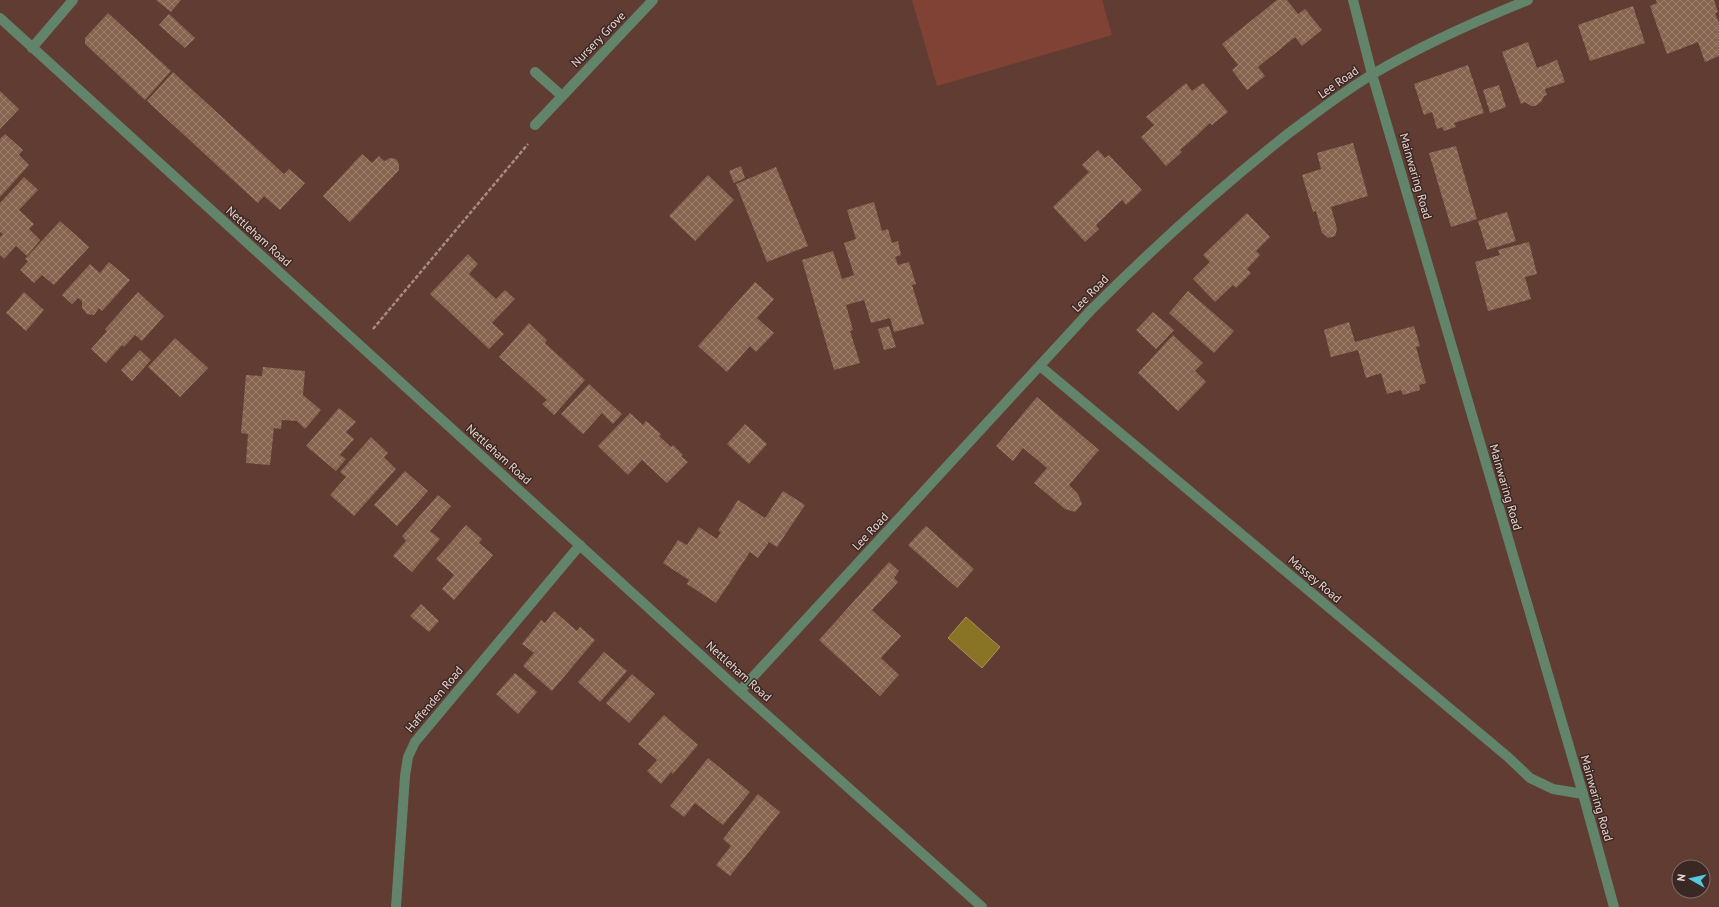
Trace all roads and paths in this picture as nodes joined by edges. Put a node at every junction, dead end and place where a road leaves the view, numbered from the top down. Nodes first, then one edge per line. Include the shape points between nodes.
1 (73, 0) edge
2 (653, 0) edge
3 (1353, 0) edge
4 (1528, 0) edge
5 (0, 18) edge
6 (32, 48) junction
7 (535, 72) dead end
8 (1372, 74) junction
9 (562, 96) junction
10 (535, 125) joint
11 (360, 345) junction
12 (1040, 366) junction
13 (580, 545) junction
14 (740, 691) junction
15 (1582, 794) junction
16 (396, 907) edge
17 (982, 907) edge
18 (1614, 907) edge

1 - 6 street
2 - 9 street, Nursery Grove
3 - 8 street, Mainwaring Road
4 - 8 street, Lee Road via 1438,40
5 - 6 street, Nettleham Road
6 - 11 street, Nettleham Road
7 - 9 street
8 - 12 street, Lee Road via 1307,120 1199,207 1118,284
8 - 15 street, Mainwaring Road
9 - 10 street, Nursery Grove
10 - 11 path via 531,141
11 - 13 street, Nettleham Road
12 - 14 street, Lee Road
12 - 15 street, Massey Road via 1530,778 1553,789
13 - 14 street, Nettleham Road
13 - 16 street, Haffenden Road via 415,742 408,757 405,776
14 - 17 street, Nettleham Road
15 - 18 street, Mainwaring Road

